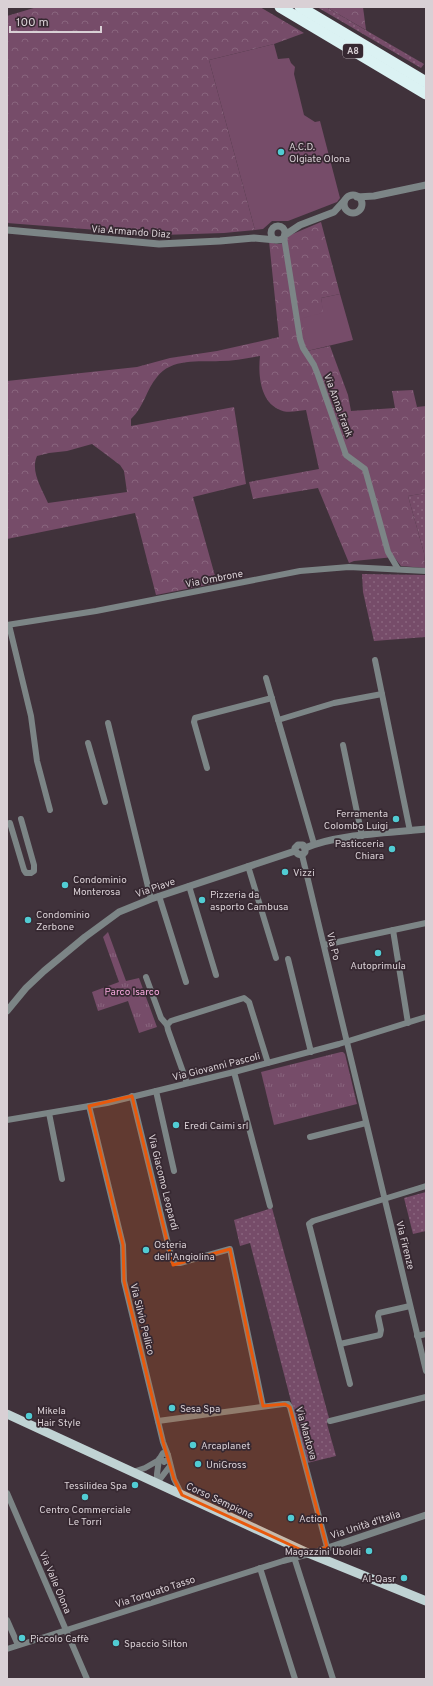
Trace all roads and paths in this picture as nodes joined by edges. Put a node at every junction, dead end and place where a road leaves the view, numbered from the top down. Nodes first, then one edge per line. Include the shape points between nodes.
1 (280, 7) edge
2 (300, 7) edge
3 (426, 82) edge
4 (426, 94) edge
5 (426, 185) edge
6 (374, 196) junction
7 (357, 197) junction
8 (344, 201) junction
9 (361, 206) junction
10 (334, 212) junction
11 (350, 212) junction
12 (300, 225) junction
13 (280, 226) junction
14 (7, 230) edge
15 (272, 230) junction
16 (284, 236) junction
17 (254, 238) junction
18 (276, 240) junction
19 (398, 569) junction
20 (426, 571) edge
21 (8, 625) edge
22 (374, 660) dead end
23 (266, 678) dead end
24 (382, 694) junction
25 (272, 698) junction
26 (278, 720) junction
27 (108, 722) dead end
28 (88, 743) dead end
29 (343, 745) dead end
30 (207, 768) dead end
31 (104, 802) dead end
32 (50, 810) dead end
33 (20, 819) dead end
34 (10, 823) dead end
35 (426, 829) edge
36 (410, 831) junction
37 (362, 836) junction
38 (314, 844) junction
39 (301, 851) junction
40 (248, 866) junction
41 (189, 886) junction
42 (158, 896) junction
43 (151, 899) junction
44 (426, 923) edge
45 (392, 930) junction
46 (324, 945) junction
47 (276, 958) dead end
48 (288, 958) dead end
49 (216, 975) dead end
50 (146, 977) dead end
51 (186, 982) dead end
52 (7, 1011) edge
53 (426, 1017) edge
54 (408, 1023) junction
55 (168, 1025) junction
56 (347, 1042) junction
57 (311, 1052) junction
58 (268, 1063) junction
59 (234, 1072) junction
60 (187, 1083) junction
61 (156, 1091) junction
62 (132, 1096) junction
63 (89, 1106) junction
64 (49, 1113) junction
65 (7, 1120) edge
66 (366, 1123) junction
67 (310, 1137) dead end
68 (174, 1171) dead end
69 (62, 1179) dead end
70 (426, 1186) edge
71 (384, 1199) junction
72 (270, 1206) dead end
73 (410, 1306) junction
74 (426, 1334) edge
75 (417, 1336) junction
76 (340, 1344) junction
77 (426, 1371) edge
78 (350, 1384) dead end
79 (426, 1397) edge
80 (263, 1406) junction
81 (7, 1414) edge
82 (158, 1421) junction
83 (330, 1421) dead end
84 (163, 1457) junction
85 (170, 1466) junction
86 (133, 1472) junction
87 (157, 1483) junction
88 (7, 1494) edge
89 (182, 1495) junction
90 (9, 1504) edge
91 (426, 1515) edge
92 (327, 1547) junction
93 (310, 1554) junction
94 (294, 1557) junction
95 (260, 1568) junction
96 (426, 1601) edge
97 (7, 1620) edge
98 (66, 1630) junction
99 (18, 1645) junction
100 (7, 1649) edge
101 (87, 1679) edge
102 (295, 1679) edge
103 (333, 1679) edge

1 - 4 highway, A8
2 - 3 highway, A8
5 - 6 street, Via Armando Diaz
6 - 7 street, Via Armando Diaz
6 - 9 street, Via Armando Diaz
7 - 8 street, Via Armando Diaz via 351,196
7 - 9 street via 361,201
8 - 10 street, Via Armando Diaz
8 - 11 street via 344,207
9 - 11 street, Via Armando Diaz via 358,211
10 - 11 street, Via Armando Diaz
10 - 12 street, Via Armando Diaz
12 - 13 street, Via Armando Diaz
12 - 16 street, Via Armando Diaz
13 - 15 street, Via Armando Diaz
13 - 16 street
14 - 17 street, Via Armando Diaz via 159,244
15 - 17 street, Via Armando Diaz
15 - 18 street via 272,237
16 - 18 street, Via Armando Diaz
16 - 19 street, Via Anna Frank via 303,348 314,365 346,455 365,470 388,552
17 - 18 street, Via Armando Diaz
19 - 20 street, Via Ombrone
19 - 21 street, Via Ombrone via 349,567 300,571 96,611
21 - 32 street via 31,716 37,761
22 - 24 street
23 - 25 street
24 - 26 street via 334,703
24 - 36 street
25 - 26 street
25 - 30 street via 195,718
26 - 38 street
27 - 43 street
28 - 31 street
29 - 37 street
33 - 34 street via 34,865 34,871 31,873 24,870
35 - 36 street, Via Piave
36 - 37 street, Via Piave
37 - 38 street, Via Piave
38 - 39 street, Via Piave
39 - 40 street, Via Piave
39 - 46 street, Via Po
40 - 41 street, Via Piave
40 - 47 street
41 - 42 street, Via Piave
41 - 49 street
42 - 43 street, Via Piave
42 - 51 street
43 - 52 street, Via Piave via 120,912 85,937 35,979
44 - 45 street
45 - 46 street
45 - 54 street
46 - 56 street, Via Po
48 - 57 street
50 - 55 street via 160,1016
53 - 54 street, Via Giovanni Pascoli
54 - 56 street, Via Giovanni Pascoli
55 - 58 street via 171,1021 244,998 249,1002
55 - 60 street
56 - 57 street, Via Giovanni Pascoli
56 - 66 street, Via Firenze
57 - 58 street, Via Giovanni Pascoli
58 - 59 street, Via Giovanni Pascoli
59 - 60 street, Via Giovanni Pascoli
59 - 72 street
60 - 61 street, Via Giovanni Pascoli
61 - 62 street, Via Giovanni Pascoli
61 - 68 street
62 - 63 street, Via Giovanni Pascoli
62 - 80 street, Via Giacomo Leopardi via 172,1260 180,1263 230,1249
63 - 64 street, Via Giovanni Pascoli
63 - 82 street, Via Silvio Pellico via 123,1245 124,1281
64 - 65 street, Via Giovanni Pascoli
64 - 69 street
66 - 67 street
66 - 71 street, Via Firenze
70 - 71 street
71 - 73 street, Via Firenze
71 - 76 street via 310,1223 309,1228
73 - 75 street, Via Firenze
73 - 76 street via 379,1313 380,1335
74 - 75 street
75 - 77 street, Via Firenze
76 - 78 street
79 - 83 street
80 - 82 street, Via Mantova
80 - 92 street, Via Mantova via 285,1404 290,1407
81 - 86 main road, Corso Sempione
82 - 84 street, Via Silvio Pellico via 163,1442
84 - 85 street, Via Silvio Pellico
84 - 86 street via 146,1468
84 - 87 street, Via Silvio Pellico
85 - 87 street
85 - 89 street, Via Silvio Pellico
86 - 87 main road, Corso Sempione
87 - 89 main road, Corso Sempione
88 - 90 street, Via Valle Olona
89 - 93 main road, Corso Sempione
90 - 98 street, Via Valle Olona
91 - 92 street, Via Unità d'Italia
92 - 93 street, Via Unità d'Italia
93 - 94 street, Via Torquato Tasso
93 - 96 main road, Corso Sempione
94 - 95 street, Via Torquato Tasso
94 - 103 street
95 - 98 street, Via Torquato Tasso
95 - 102 street
97 - 99 street
98 - 99 street, Via Torquato Tasso
98 - 101 street, Via Valle Olona
99 - 100 street, Via Torquato Tasso

